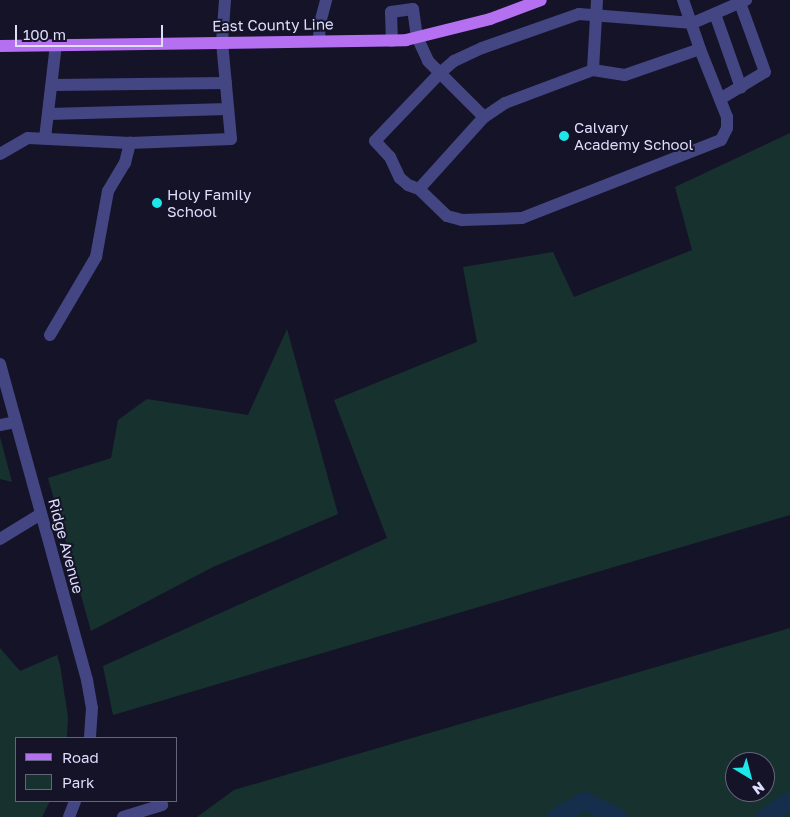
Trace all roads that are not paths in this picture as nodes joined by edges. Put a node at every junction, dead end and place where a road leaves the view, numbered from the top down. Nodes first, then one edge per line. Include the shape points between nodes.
1 (225, 0) edge
2 (326, 0) edge
3 (541, 0) edge
4 (597, 0) edge
5 (683, 0) edge
6 (744, 1) edge
7 (715, 14) junction
8 (596, 15) junction
9 (693, 23) junction
10 (417, 37) junction
11 (319, 40) junction
12 (392, 41) junction
13 (222, 42) junction
14 (56, 45) junction
15 (0, 46) edge
16 (700, 48) junction
17 (593, 70) junction
18 (440, 74) junction
19 (226, 83) junction
20 (53, 84) junction
21 (741, 88) junction
22 (720, 99) junction
23 (228, 109) junction
24 (49, 114) junction
25 (484, 117) junction
26 (46, 138) junction
27 (130, 143) junction
28 (0, 154) edge
29 (419, 189) junction
30 (50, 335) dead end
31 (0, 364) edge
32 (14, 422) junction
33 (0, 424) edge
34 (41, 514) junction
35 (0, 539) edge
36 (90, 737) edge
37 (75, 802) edge
38 (162, 806) dead end
39 (70, 817) edge
40 (123, 817) edge

1 - 13 street
2 - 11 street
3 - 10 main road, East County Line via 490,19
4 - 8 street
5 - 9 street
6 - 7 street
6 - 21 street via 765,72
7 - 9 street
7 - 21 street
8 - 9 street
8 - 17 street
8 - 18 street via 579,14 482,48 454,61
9 - 16 street
10 - 12 main road, East County Line
10 - 12 street via 413,9 391,12
10 - 18 street via 428,61
11 - 12 main road, East County Line
11 - 13 main road, East County Line
13 - 14 main road, East County Line
13 - 19 street
14 - 15 main road, East County Line
14 - 20 street
16 - 17 street via 625,75
16 - 22 street
17 - 25 street via 505,102
18 - 25 street
18 - 29 street via 375,141 390,157 400,178
19 - 20 street
19 - 23 street
20 - 24 street
21 - 22 street
22 - 29 street via 727,117 727,128 721,140 522,218 462,220 447,216
23 - 24 street
23 - 27 street via 231,139
24 - 26 street
25 - 29 street
26 - 27 street
26 - 28 street via 28,138
27 - 30 street via 125,163 108,191 96,257
31 - 32 street, Ridge Avenue
32 - 33 street
32 - 34 street, Ridge Avenue
34 - 35 street
34 - 36 street, Ridge Avenue via 87,680 92,708
37 - 39 street
38 - 40 street

